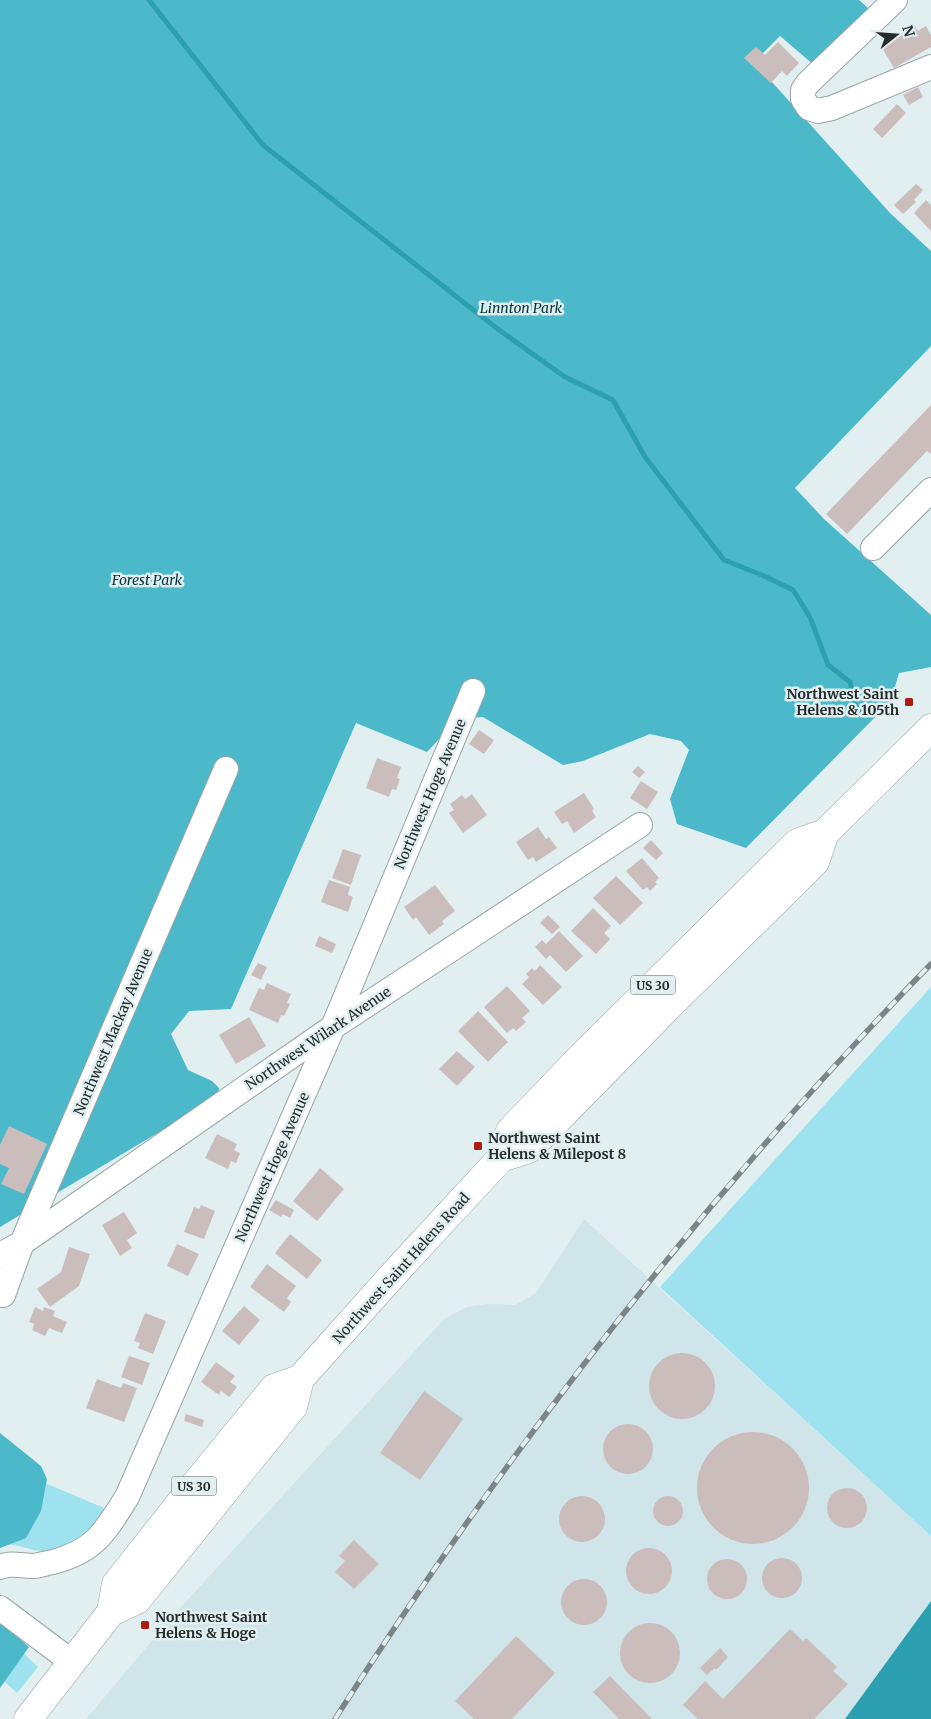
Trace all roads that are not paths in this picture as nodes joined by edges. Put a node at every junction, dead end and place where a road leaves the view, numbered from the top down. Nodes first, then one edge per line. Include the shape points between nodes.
1 (895, 0) edge
2 (931, 67) edge
3 (931, 490) edge
4 (873, 548) dead end
5 (473, 691) dead end
6 (931, 728) edge
7 (226, 769) dead end
8 (640, 825) dead end
9 (333, 1027) junction
10 (22, 1243) junction
11 (0, 1255) edge
12 (3, 1295) dead end
13 (0, 1567) edge
14 (0, 1608) edge
15 (72, 1662) junction
16 (28, 1719) edge

1 - 2 street via 808,82 803,90 803,100 808,108 818,111 832,108
3 - 4 street
5 - 9 street, Northwest Hoge Avenue
6 - 15 highway, Northwest Saint Helens Road / US 30 via 826,833 797,843 510,1130 501,1158 300,1379 274,1388 116,1584 111,1612
7 - 10 street, Northwest Mackay Avenue
8 - 9 street, Northwest Wilark Avenue
9 - 10 street, Northwest Wilark Avenue
9 - 13 street, Northwest Hoge Avenue via 126,1497 105,1531 90,1547 70,1558 36,1566 10,1564
10 - 11 street, Northwest Wilark Avenue
10 - 12 street, Northwest Mackay Avenue
14 - 15 street
15 - 16 highway, Northwest Saint Helens Road / US 30

